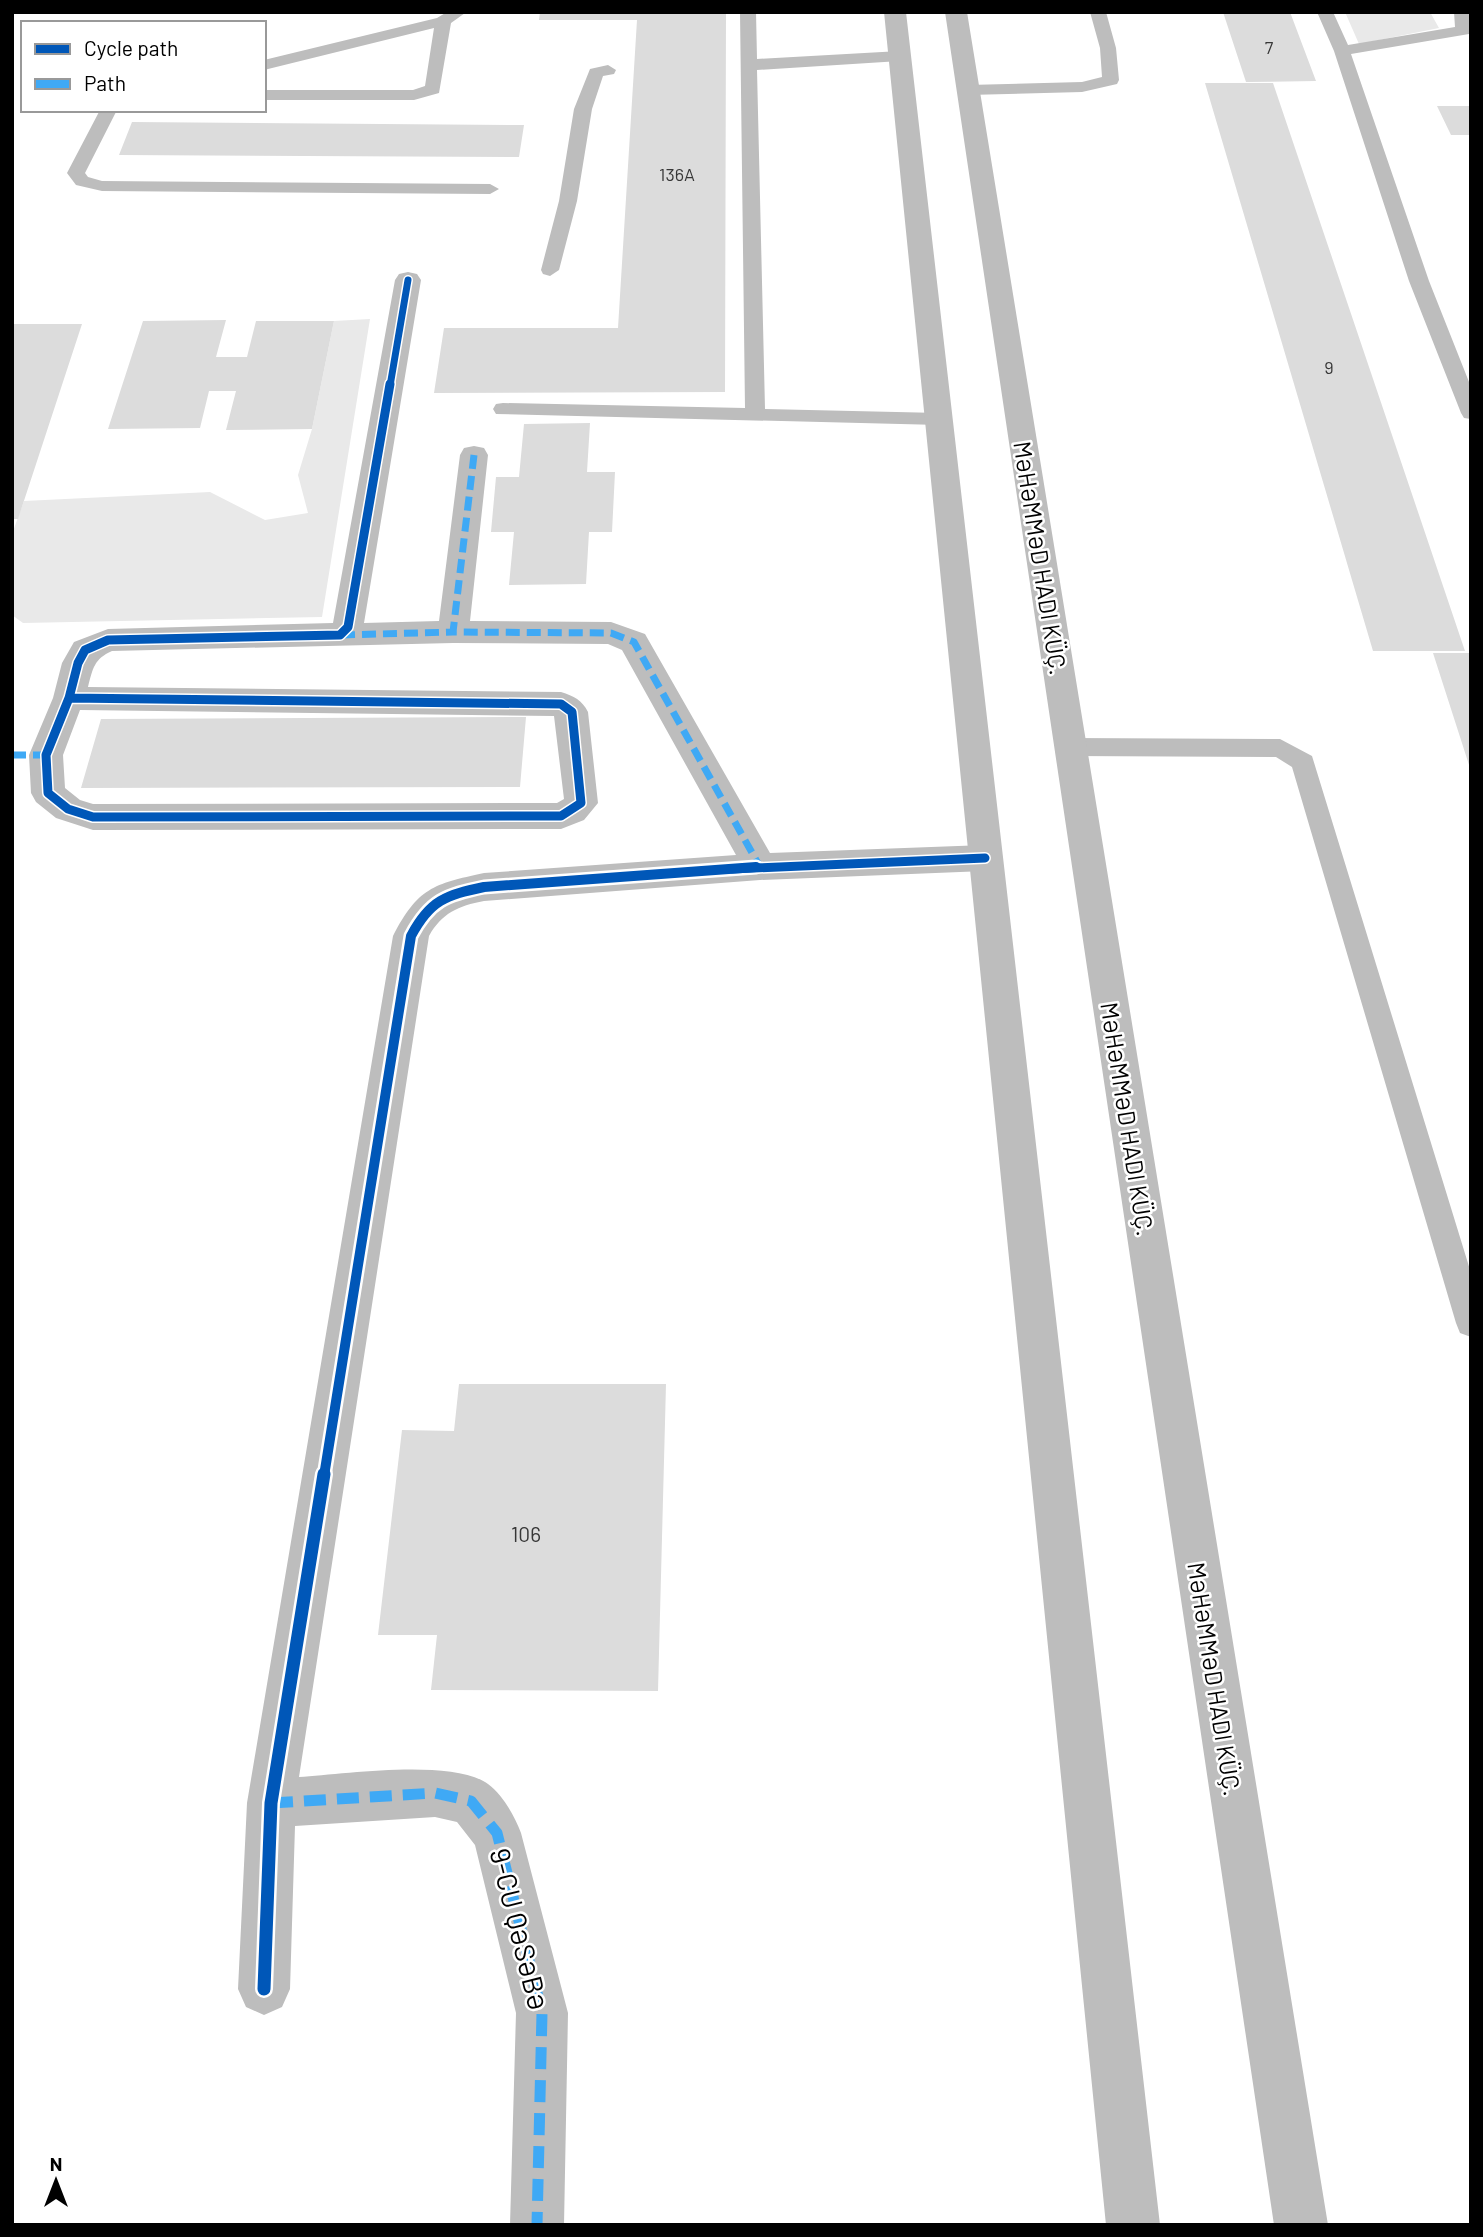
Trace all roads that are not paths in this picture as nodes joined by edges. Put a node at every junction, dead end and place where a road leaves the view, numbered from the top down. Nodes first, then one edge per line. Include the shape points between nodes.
1 (748, 12) edge
2 (895, 12) edge
3 (956, 12) edge
4 (1098, 12) edge
5 (1325, 12) edge
6 (1462, 12) edge
7 (451, 17) edge
8 (1467, 32) edge
9 (1342, 51) junction
10 (900, 56) junction
11 (266, 64) edge
12 (749, 65) junction
13 (608, 69) dead end
14 (968, 90) junction
15 (266, 95) edge
16 (105, 112) edge
17 (490, 190) dead end
18 (550, 270) dead end
19 (408, 280) dead end
20 (1447, 352) junction
21 (1471, 354) edge
22 (503, 410) dead end
23 (1471, 413) edge
24 (755, 414) junction
25 (940, 419) junction
26 (474, 455) dead end
27 (453, 632) junction
28 (340, 635) junction
29 (69, 698) junction
30 (1070, 747) junction
31 (12, 755) edge
32 (46, 755) junction
33 (985, 858) junction
34 (760, 867) junction
35 (1471, 1323) edge
36 (271, 1803) junction
37 (264, 1989) dead end
38 (537, 2225) edge
39 (1133, 2225) edge
40 (1300, 2225) edge

1 - 12 lane
2 - 10 main road
3 - 14 main road, MƏHƏMMƏD HADI KÜÇ.
4 - 14 lane via 1111,80 1082,88
5 - 9 lane
6 - 8 lane
7 - 11 lane
7 - 15 lane via 433,89 414,95
8 - 9 lane
9 - 20 lane
10 - 12 lane
10 - 25 main road
12 - 24 lane
13 - 18 lane via 596,73 583,109 568,201
14 - 30 main road, MƏHƏMMƏD HADI KÜÇ.
16 - 17 lane via 76,173 82,181 102,186
19 - 28 main road via 348,627
20 - 21 lane
20 - 23 lane
22 - 24 lane
24 - 25 lane
25 - 33 main road
26 - 27 main road
27 - 28 main road
27 - 34 main road via 611,633 634,642
28 - 29 main road via 108,640 85,650
29 - 32 main road
29 - 32 main road via 561,704 572,712 581,803 561,816 93,817 68,809 48,793
30 - 35 lane via 1280,748 1303,762
30 - 40 main road, MƏHƏMMƏD HADI KÜÇ.
31 - 32 main road
33 - 34 main road
33 - 39 main road
34 - 36 main road via 484,887 447,895 422,912 411,936
36 - 37 main road
36 - 38 main road, 9-CU QƏSƏBƏ via 435,1793 471,1801 497,1833 542,2013

